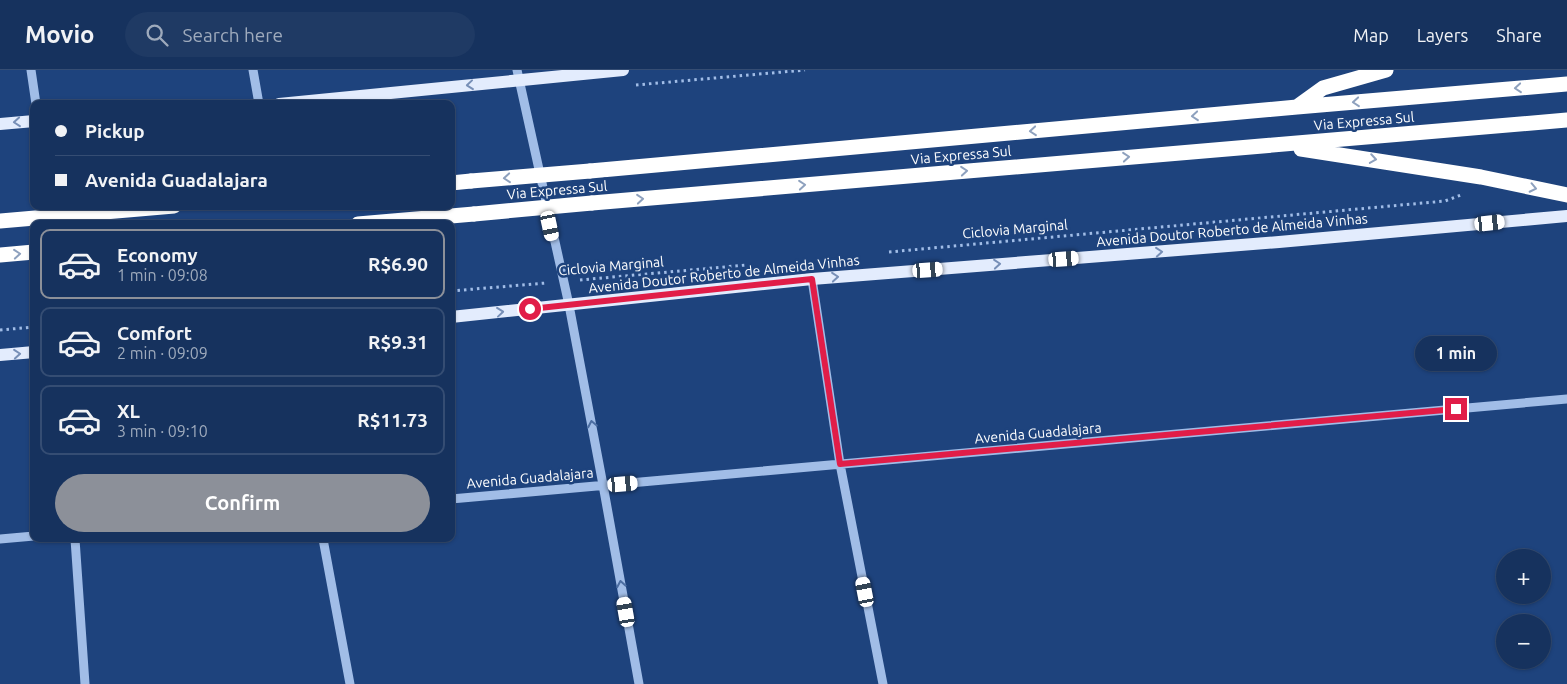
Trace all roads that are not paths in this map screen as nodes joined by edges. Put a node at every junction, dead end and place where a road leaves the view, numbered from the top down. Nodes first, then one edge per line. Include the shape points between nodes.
1 (32, 70) edge
2 (253, 70) edge
3 (623, 70) edge
4 (1386, 70) edge
5 (518, 75) edge
6 (1567, 84) edge
7 (36, 100) edge
8 (258, 100) edge
9 (312, 100) edge
10 (1297, 107) junction
11 (30, 120) edge
12 (1567, 120) edge
13 (0, 124) edge
14 (1272, 145) junction
15 (455, 183) edge
16 (1567, 195) edge
17 (128, 210) edge
18 (1567, 216) edge
19 (404, 220) edge
20 (0, 221) edge
21 (30, 252) edge
22 (0, 255) edge
23 (812, 279) junction
24 (569, 306) junction
25 (455, 317) edge
26 (30, 352) edge
27 (0, 355) edge
28 (1567, 399) edge
29 (840, 464) junction
30 (603, 485) junction
31 (455, 499) edge
32 (30, 536) edge
33 (0, 539) edge
34 (75, 542) edge
35 (324, 542) edge
36 (85, 684) edge
37 (350, 684) edge
38 (638, 684) edge
39 (883, 684) edge

1 - 7 street
2 - 8 street
3 - 5 main road
4 - 10 highway via 1322,88
5 -> 9 main road
5 - 24 street
6 -> 10 highway, Via Expressa Sul
10 -> 15 highway, Via Expressa Sul, bridge
11 -> 13 main road
12 - 14 highway, Via Expressa Sul
14 -> 16 highway via 1369,158
19 -> 14 highway, Via Expressa Sul, bridge
17 - 20 highway
23 -> 18 main road, Avenida Doutor Roberto de Almeida Vinhas
22 -> 21 highway
23 - 24 main road, Avenida Doutor Roberto de Almeida Vinhas
23 - 29 street
25 -> 24 main road, Avenida Doutor Roberto de Almeida Vinhas
30 -> 24 street
27 -> 26 main road
28 - 29 street, Avenida Guadalajara
29 - 30 street, Avenida Guadalajara
29 - 39 street
30 - 31 street, Avenida Guadalajara
38 -> 30 street
32 - 33 street
34 - 36 street
35 - 37 street

